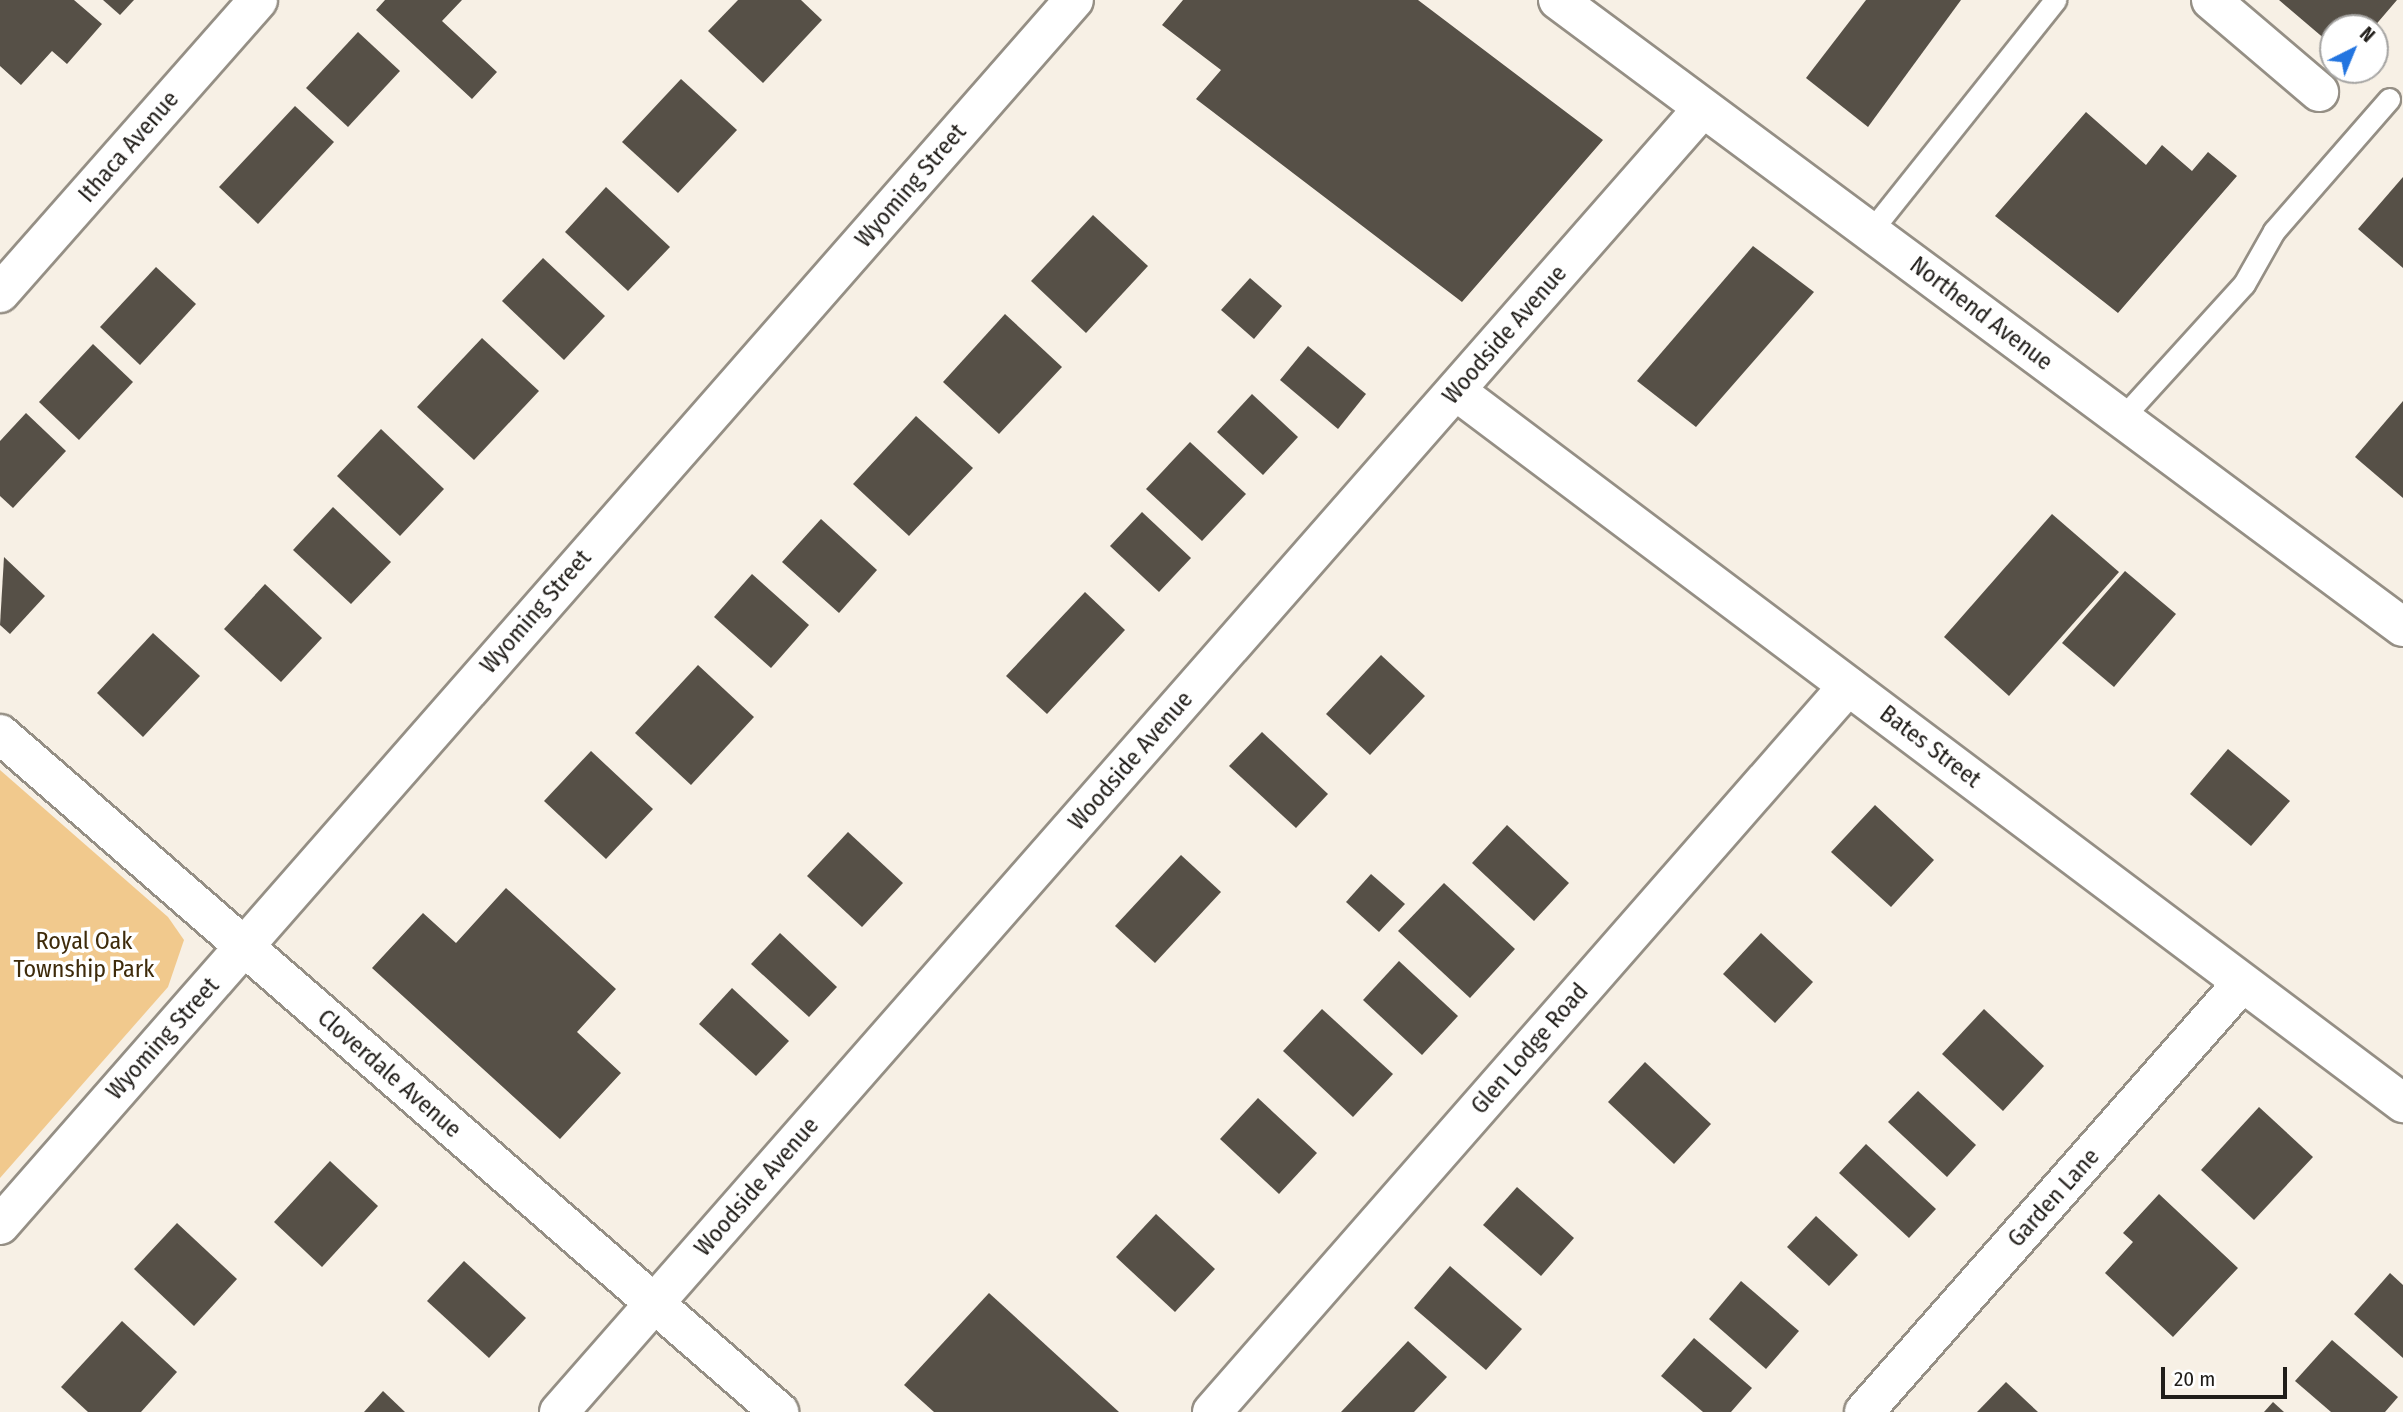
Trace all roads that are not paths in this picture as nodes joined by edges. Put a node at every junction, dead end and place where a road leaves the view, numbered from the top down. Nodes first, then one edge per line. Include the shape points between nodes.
1 (258, 0) edge
2 (1074, 0) edge
3 (1558, 0) edge
4 (2055, 0) edge
5 (2211, 0) edge
6 (2319, 92) dead end
7 (2389, 99) dead end
8 (1702, 109) junction
9 (1870, 232) junction
10 (0, 293) edge
11 (1456, 391) junction
12 (2122, 418) junction
13 (2403, 627) edge
14 (1848, 686) junction
15 (0, 734) edge
16 (243, 948) junction
17 (2242, 983) junction
18 (2403, 1104) edge
19 (0, 1225) edge
20 (654, 1303) junction
21 (559, 1412) edge
22 (779, 1412) edge
23 (1212, 1412) edge
24 (1864, 1412) edge

1 - 10 street, Ithaca Avenue
2 - 16 street, Wyoming Street
3 - 8 street, Northend Avenue
4 - 9 lane
5 - 6 street
7 - 12 lane via 2274,231 2244,284
8 - 9 street, Northend Avenue
8 - 11 street, Woodside Avenue
9 - 12 street, Northend Avenue
11 - 14 street, Bates Street
11 - 20 street, Woodside Avenue
12 - 13 street, Northend Avenue
14 - 17 street, Bates Street
14 - 23 street, Glen Lodge Road
15 - 16 street, Cloverdale Avenue
16 - 19 street, Wyoming Street
16 - 20 street, Cloverdale Avenue
17 - 18 street, Bates Street
17 - 24 street, Garden Lane
20 - 21 street, Woodside Avenue
20 - 22 street, Cloverdale Avenue

